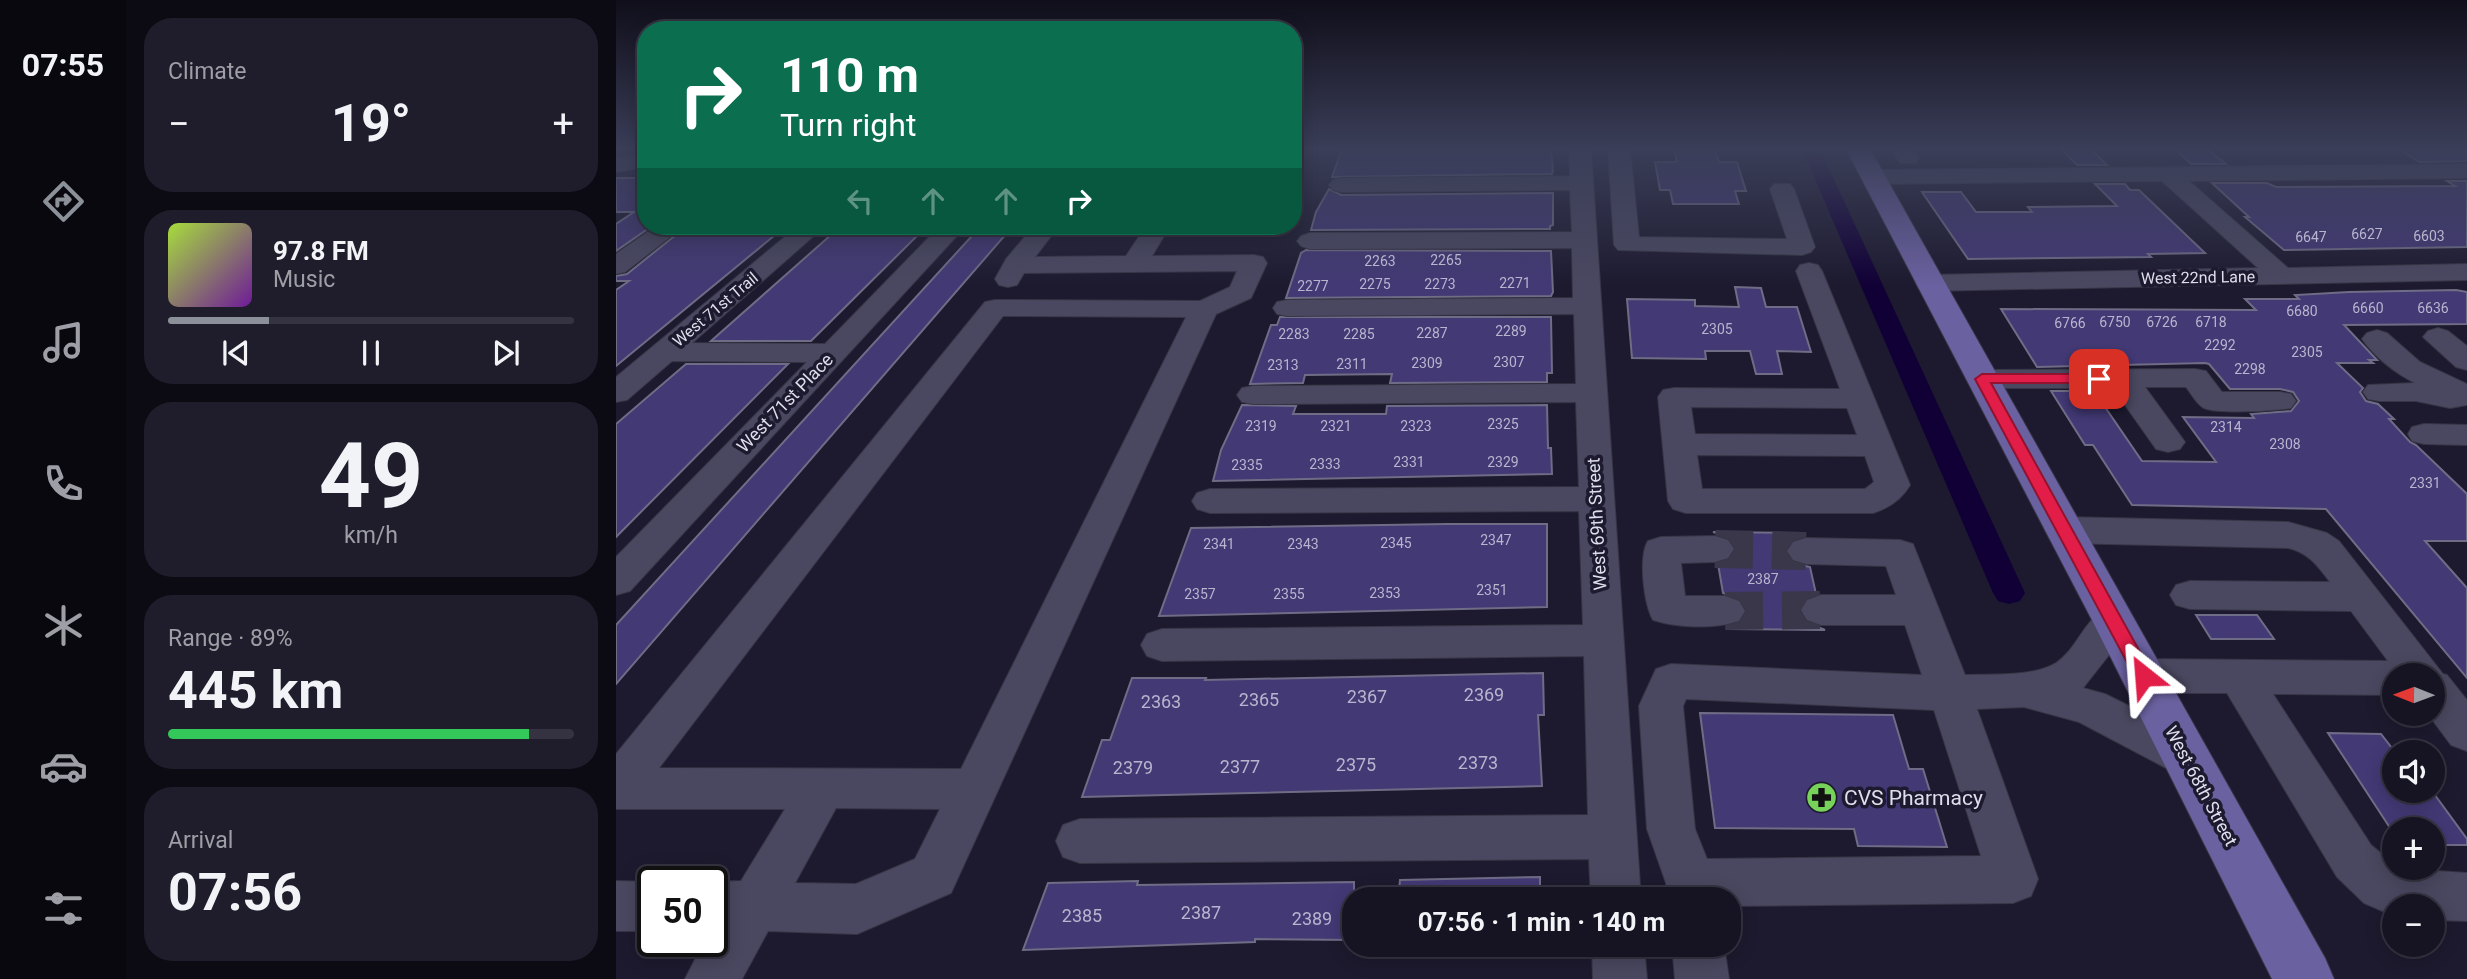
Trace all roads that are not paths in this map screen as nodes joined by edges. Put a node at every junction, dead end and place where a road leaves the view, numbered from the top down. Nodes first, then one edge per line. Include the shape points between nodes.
1 (1581, 195) edge
2 (1623, 195) edge
3 (1784, 195) edge
4 (1882, 195) edge
5 (2196, 195) edge
6 (1625, 223) junction
7 (659, 235) edge
8 (802, 235) edge
9 (945, 235) edge
10 (1040, 235) edge
11 (1152, 235) edge
12 (1583, 240) junction
13 (1310, 241) dead end
14 (1802, 248) junction
15 (1705, 258) junction
16 (1134, 264) junction
17 (1015, 265) junction
18 (616, 266) edge
19 (1634, 269) dead end
20 (2467, 272) edge
21 (2282, 276) junction
22 (2147, 278) junction
23 (2080, 280) junction
24 (2008, 281) junction
25 (1928, 283) junction
26 (2171, 305) dead end
27 (1586, 306) junction
28 (2100, 306) dead end
29 (2026, 307) dead end
30 (995, 308) junction
31 (1287, 308) dead end
32 (1204, 309) junction
33 (2438, 337) dead end
34 (2377, 339) dead end
35 (664, 352) junction
36 (833, 353) junction
37 (2467, 361) edge
38 (2122, 378) junction
39 (1982, 379) junction
40 (2379, 392) dead end
41 (616, 393) edge
42 (1591, 393) junction
43 (1252, 395) dead end
44 (2467, 396) edge
45 (1859, 399) junction
46 (2280, 401) dead end
47 (2467, 402) edge
48 (2424, 434) dead end
49 (2467, 435) edge
50 (2168, 442) dead end
51 (1680, 444) junction
52 (1878, 446) junction
53 (1596, 499) junction
54 (1210, 501) dead end
55 (2063, 530) junction
56 (1715, 550) tunnel mouth
57 (1806, 551) tunnel mouth
58 (616, 581) edge
59 (2190, 595) dead end
60 (2362, 597) junction
61 (1821, 610) tunnel mouth
62 (1920, 610) junction
63 (1726, 611) tunnel mouth
64 (2115, 622) junction
65 (1603, 640) junction
66 (1162, 645) dead end
67 (2413, 663) edge
68 (2144, 676) junction
69 (2239, 676) junction
70 (2382, 678) edge
71 (2024, 690) junction
72 (1950, 693) junction
73 (2445, 704) edge
74 (2467, 732) edge
75 (2184, 755) junction
76 (823, 789) junction
77 (975, 789) junction
78 (1613, 837) junction
79 (1080, 841) dead end
80 (1615, 887) edge
81 (1691, 887) edge
82 (1741, 889) edge
83 (2467, 897) edge
84 (734, 905) edge
85 (616, 906) edge
86 (637, 906) edge
87 (1619, 957) edge
88 (1699, 957) edge
89 (712, 979) edge
90 (1620, 979) edge
91 (1702, 979) edge
92 (2304, 979) edge

1 - 12 street, West 69th Street
2 - 6 street
3 - 14 street
4 - 25 main road, West 68th Street
5 - 21 street
6 - 14 street
6 - 15 street via 1627,245
7 - 18 street
8 - 35 street, West 71st Trail
9 - 36 street, West 71st Place
10 - 17 street
11 - 16 street
12 - 13 street
12 - 27 street, West 69th Street
14 - 15 street
14 - 45 street
15 - 19 street
16 - 17 street
16 - 32 street via 1254,263 1241,292
17 - 30 street
20 - 21 street, West 22nd Lane
21 - 22 street, West 22nd Lane
22 - 23 street, West 22nd Lane
22 - 26 street
23 - 24 street, West 22nd Lane
23 - 28 street
24 - 25 street, West 22nd Lane
24 - 29 street
25 - 39 main road, West 68th Street
27 - 31 street
27 - 42 street, West 69th Street
30 - 32 street
30 - 76 street via 616,789
32 - 77 street
33 - 37 street
34 - 44 street via 2409,368
35 - 36 street
35 - 41 street, West 71st Trail
36 - 58 street, West 71st Place
38 - 39 street
38 - 46 street via 2194,378 2213,401
38 - 50 street
39 - 55 main road, West 68th Street
40 - 47 street via 2416,392
42 - 43 street
42 - 53 street, West 69th Street
45 - 51 street via 1674,397
45 - 52 street
48 - 49 street
51 - 52 street
51 - 52 street via 1686,501 1873,501 1893,485
53 - 54 street
53 - 65 street, West 69th Street
55 - 60 street via 2303,538 2326,550
55 - 64 main road, West 68th Street
56 - 63 street via 1661,550 1667,610
57 - 62 street via 1900,553
59 - 60 street
60 - 67 street
61 - 62 street
62 - 72 street
64 - 68 main road, West 68th Street
64 - 71 street via 2071,676
65 - 66 street
65 - 78 street, West 69th Street
68 - 69 street
68 - 75 main road, West 68th Street
69 - 70 street
69 - 83 street via 2354,861 2382,886 2400,894
71 - 72 street
71 - 75 street via 2090,707
72 - 81 street via 1671,681 1661,706 1671,829
72 - 82 street via 2013,879
73 - 74 street
75 - 92 main road, West 68th Street
76 - 77 street
76 - 84 street
77 - 84 street via 933,876 857,909
78 - 79 street
78 - 80 street, West 69th Street
84 - 89 street
85 - 86 street
87 - 90 street
88 - 91 street

